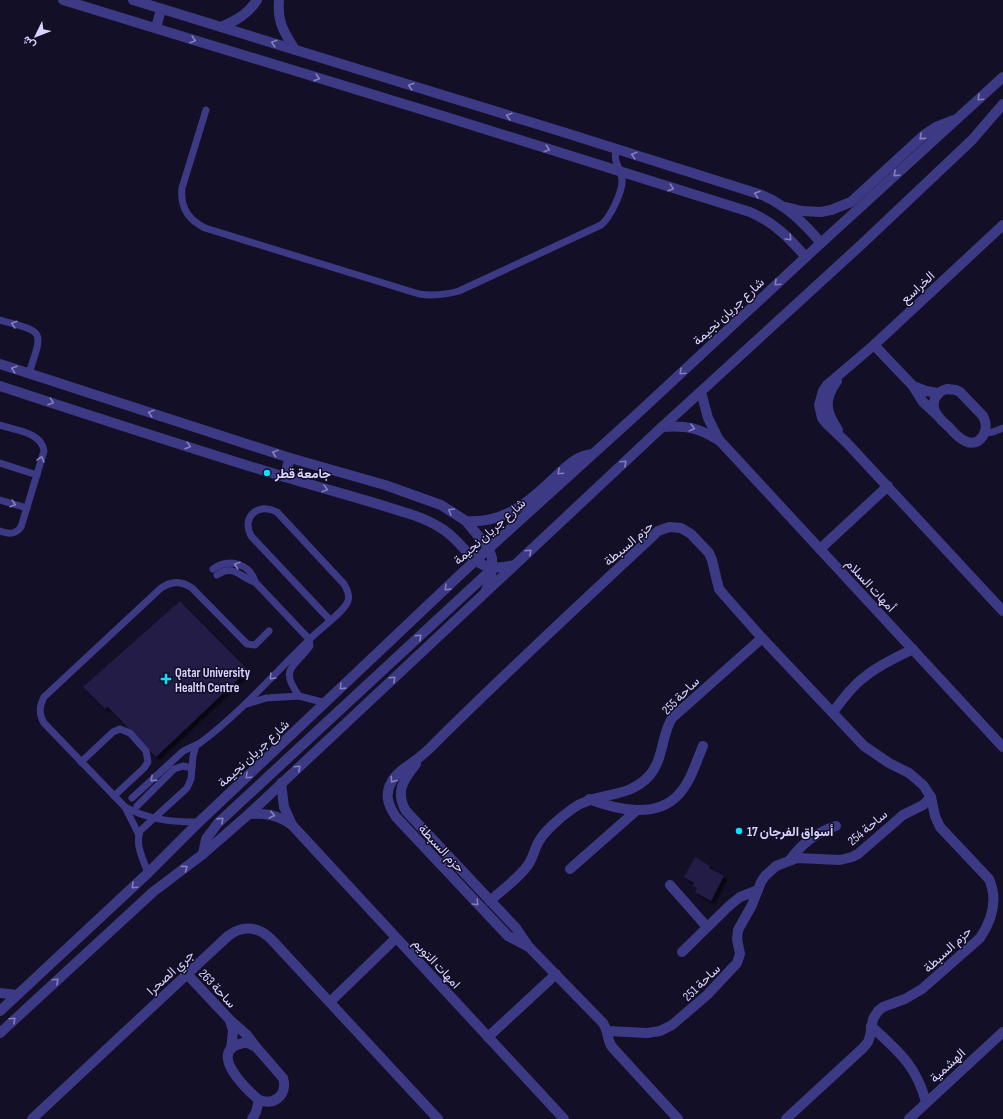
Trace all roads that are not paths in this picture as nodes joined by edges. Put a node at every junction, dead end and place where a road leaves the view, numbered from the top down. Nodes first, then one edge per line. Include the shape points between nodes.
1 (63, 0) edge
2 (133, 0) edge
3 (257, 0) edge
4 (279, 0) edge
5 (161, 9) junction
6 (221, 27) junction
7 (156, 28) junction
8 (295, 50) junction
9 (1003, 77) edge
10 (448, 98) junction
11 (1003, 104) edge
12 (206, 110) dead end
13 (443, 116) junction
14 (956, 120) junction
15 (616, 150) junction
16 (620, 172) junction
17 (782, 206) junction
18 (1003, 225) edge
19 (821, 243) junction
20 (806, 257) junction
21 (0, 320) edge
22 (874, 345) junction
23 (0, 364) edge
24 (29, 373) junction
25 (0, 386) edge
26 (913, 386) junction
27 (701, 392) junction
28 (938, 393) junction
29 (937, 415) junction
30 (0, 426) edge
31 (662, 427) junction
32 (1003, 428) edge
33 (985, 433) junction
34 (720, 441) junction
35 (594, 454) junction
36 (290, 458) junction
37 (0, 463) edge
38 (37, 475) junction
39 (284, 476) junction
40 (888, 486) junction
41 (0, 500) edge
42 (27, 508) junction
43 (466, 521) junction
44 (0, 531) edge
45 (489, 549) junction
46 (820, 549) junction
47 (475, 561) junction
48 (515, 565) junction
49 (492, 569) junction
50 (215, 572) dead end
51 (484, 594) junction
52 (1003, 611) edge
53 (330, 620) junction
54 (269, 631) dead end
55 (762, 638) junction
56 (309, 639) junction
57 (913, 648) junction
58 (298, 696) junction
59 (326, 703) junction
60 (243, 706) junction
61 (833, 712) junction
62 (196, 745) junction
63 (703, 746) dead end
64 (1003, 746) edge
65 (422, 755) junction
66 (81, 762) junction
67 (192, 768) junction
68 (169, 770) junction
69 (281, 784) junction
70 (114, 796) junction
71 (132, 798) dead end
72 (931, 798) junction
73 (589, 799) junction
74 (402, 804) junction
75 (137, 806) dead end
76 (125, 807) junction
77 (391, 810) junction
78 (637, 810) junction
79 (249, 814) junction
80 (152, 818) junction
81 (199, 822) junction
82 (292, 825) junction
83 (836, 826) dead end
84 (139, 835) junction
85 (444, 852) junction
86 (203, 854) junction
87 (436, 860) junction
88 (790, 860) junction
89 (570, 869) dead end
90 (148, 873) junction
91 (474, 884) junction
92 (670, 885) dead end
93 (758, 890) junction
94 (466, 892) junction
95 (490, 901) junction
96 (707, 927) junction
97 (396, 938) junction
98 (529, 947) junction
99 (682, 952) dead end
100 (187, 974) junction
101 (556, 974) junction
102 (0, 993) edge
103 (17, 995) junction
104 (330, 1002) junction
105 (0, 1011) edge
106 (230, 1020) junction
107 (871, 1026) junction
108 (607, 1031) junction
109 (1003, 1032) edge
110 (0, 1033) edge
111 (488, 1037) junction
112 (256, 1047) junction
113 (232, 1050) junction
114 (259, 1100) junction
115 (926, 1102) junction
116 (34, 1118) edge
117 (252, 1119) edge
118 (438, 1119) edge
119 (564, 1119) edge
120 (678, 1119) edge
121 (786, 1119) edge
122 (909, 1119) edge

1 - 7 street
2 - 5 street
3 - 6 street via 246,14
4 - 8 street via 279,21
5 - 6 street
5 - 7 street
8 -> 6 street
7 -> 13 street
10 -> 8 street
9 -> 14 street, شارع جريان نجيمة
10 - 13 street
15 -> 10 street
11 - 27 street via 972,140
12 - 16 lane via 182,188 184,209 193,221 205,228 429,296 459,291 602,225 610,216 622,185
13 -> 16 street
14 -> 17 street via 936,127 924,135 851,202 821,212
14 -> 19 street, شارع جريان نجيمة
15 - 16 lane via 615,159
17 -> 15 street via 756,193
16 -> 20 street via 762,217 780,229
17 - 19 street via 804,223
18 - 22 street, الخراسع
19 - 20 street, شارع جريان نجيمة
20 -> 35 street, شارع جريان نجيمة
24 -> 21 lane via 39,341 37,334 31,329
22 - 26 street
22 - 40 street, الخراسع via 827,385 820,397 819,405 822,418 827,424
24 -> 23 street
36 -> 24 street
25 -> 39 street
26 - 28 street
26 - 29 street via 923,402
27 - 31 street
27 - 34 street, أمهات السلام via 708,418
28 - 29 street via 934,406
28 - 33 street via 947,389 960,392 983,416 986,424
29 - 33 street via 963,441 976,442
38 -> 30 lane via 44,451 40,440 33,435
31 -> 34 street, أمهات السلام via 692,428
48 -> 31 street
32 - 33 lane
34 - 46 street, أمهات السلام
35 -> 43 street via 587,454 574,460 520,507 487,520
35 - 45 street, شارع جريان نجيمة
36 - 39 street
43 -> 36 street via 430,501 385,485
37 - 38 lane
38 - 42 lane
39 -> 47 street via 426,520 454,538
40 - 46 street
40 - 52 street, الخراسع
41 -> 42 lane
42 - 44 lane via 19,530 10,534
43 - 45 street
45 - 47 street, شارع جريان نجيمة
45 - 49 street
46 - 57 street, أمهات السلام
47 - 49 street
47 -> 59 street, شارع جريان نجيمة
48 - 49 street
48 - 51 street
49 - 51 street
86 -> 49 street via 206,839 218,823
50 - 56 lane via 232,571 255,582
69 -> 51 street
53 - 53 lane via 348,601 346,588 277,512 267,508 257,510 248,522 250,536
53 - 56 lane
54 - 66 lane via 255,644 247,644 192,588 182,583 161,588 48,693 41,703 40,714 44,723
55 - 61 street, حزم السبطة
55 - 65 street, حزم السبطة via 719,589 712,560 705,548 686,530 664,528
55 - 73 street, ساحة 255 via 672,718 658,761 650,774 638,785 620,794
56 - 58 lane via 310,646 295,661 289,675 291,685
56 -> 60 lane
57 - 61 street via 876,668 856,684
57 - 64 street, أمهات السلام
58 - 59 lane
58 - 60 lane via 266,698
59 -> 81 street, شارع جريان نجيمة
60 - 62 lane
61 - 72 street, حزم السبطة via 864,746 909,773 923,785
62 - 67 lane
62 - 68 lane via 181,752
63 - 78 street via 679,794 658,808
65 - 74 street, حزم السبطة via 403,783
65 -> 77 street, حزم السبطة via 392,779 387,795
66 - 70 lane
66 - 70 lane via 113,732 124,730 130,733 146,751 148,762
67 - 68 lane via 183,766
67 - 80 lane via 187,788
68 -> 71 lane
68 - 75 lane
69 - 79 street
69 - 82 street, امهات التويم via 284,807
70 - 76 lane
72 - 88 street, ساحة 254 via 898,818 852,857 840,860 805,857
72 - 107 street, حزم السبطة via 940,827 989,879 994,895 992,913 985,930 973,944 922,989 883,1007 876,1014
73 - 78 street via 610,806
73 - 95 street, ساحة 255 via 571,809 545,833 538,842 528,866
74 - 77 street
74 - 85 street, حزم السبطة
76 - 80 lane
76 - 84 lane
77 - 87 street, حزم السبطة
78 - 89 street
79 -> 82 street, امهات التويم via 275,815
79 - 86 street
80 - 81 lane via 173,822
80 - 84 lane via 142,827
81 - 90 street, شارع جريان نجيمة
82 - 97 street, امهات التويم
83 - 88 street via 811,838
84 - 90 lane via 138,845
85 - 87 street
85 - 91 street, حزم السبطة
110 -> 86 street via 149,896
87 - 94 street, حزم السبطة
88 - 93 street, ساحة 254 via 770,871 760,882
90 -> 103 street, شارع جريان نجيمة
91 - 94 street
91 - 95 street, حزم السبطة
92 - 96 street
93 - 96 street via 734,901
93 - 108 street, ساحة 251 via 738,930 740,954 737,963 707,995 672,1025 660,1031
94 -> 98 street, حزم السبطة via 508,936
95 - 98 street, حزم السبطة via 516,928
96 - 99 street
97 - 104 street
97 - 111 street, امهات التويم
98 - 101 street, حزم السبطة
100 - 104 street, جري الصحرا via 233,932 244,928 256,929 267,934
100 - 106 street, ساحة 263
100 - 116 street, جري الصحرا
101 - 108 street, حزم السبطة via 603,1023
101 - 111 street
102 - 103 street
103 - 105 street, شارع جريان نجيمة
104 - 118 street, جري الصحرا
106 - 112 street, ساحة 263
106 - 113 street, ساحة 263 via 233,1031
107 - 115 street via 903,1055 921,1084
107 - 121 street, حزم السبطة via 868,1042 863,1048
108 - 120 street, حزم السبطة via 612,1047
109 - 115 street, الهشمية
111 - 119 street, امهات التويم
112 - 113 street via 243,1043
112 - 114 street, ساحة 263 via 281,1073 285,1083 283,1094 279,1098 269,1102
113 - 114 street, ساحة 263 via 228,1058 230,1068
114 - 117 street
115 - 122 street, الهشمية

